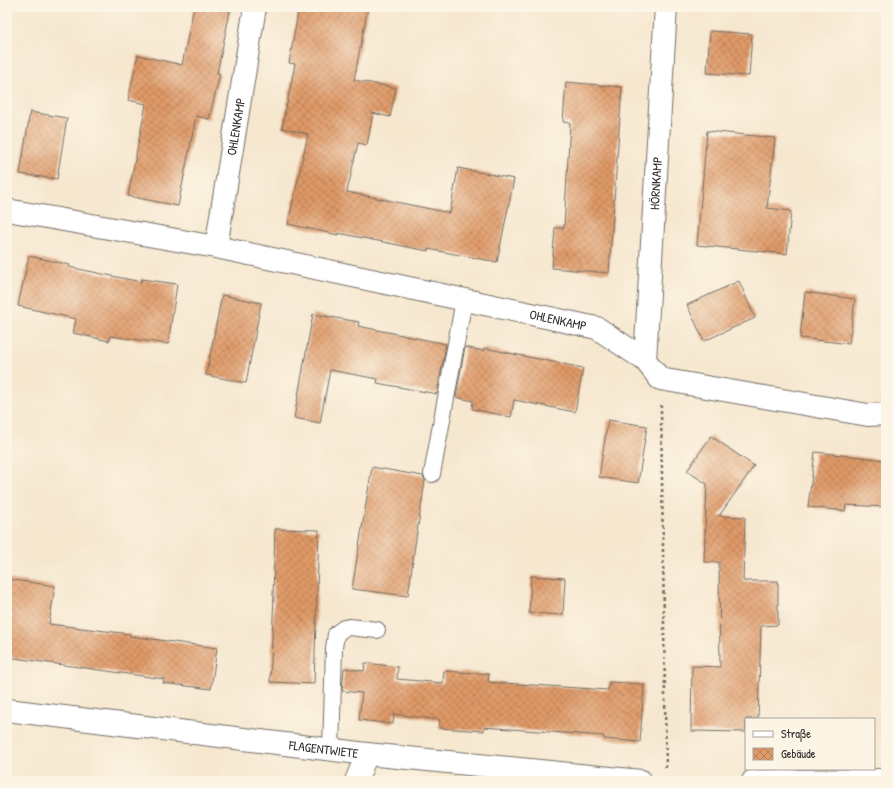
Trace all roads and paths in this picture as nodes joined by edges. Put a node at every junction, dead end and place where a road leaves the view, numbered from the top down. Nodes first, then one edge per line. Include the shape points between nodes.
1 (255, 7) edge
2 (666, 7) edge
3 (7, 210) edge
4 (216, 247) junction
5 (464, 300) junction
6 (645, 360) junction
7 (660, 379) junction
8 (886, 414) edge
9 (432, 474) dead end
10 (377, 630) dead end
11 (7, 710) edge
12 (331, 750) junction
13 (367, 754) junction
14 (666, 773) dead end
15 (886, 780) edge
16 (356, 781) edge
17 (640, 781) edge
18 (753, 781) edge

1 - 4 street, OHLENKAMP
2 - 6 street, HÖRNKAMP
3 - 4 street, OHLENKAMP
4 - 5 street, OHLENKAMP
5 - 6 street, OHLENKAMP via 596,328
5 - 9 lane
6 - 7 street, OHLENKAMP
7 - 8 street via 868,414
7 - 14 path
10 - 12 lane via 349,627 336,634
11 - 12 street, FLAGENTWIETE
12 - 13 street, FLAGENTWIETE
13 - 16 street
13 - 17 street, FLAGENTWIETE
15 - 18 street

